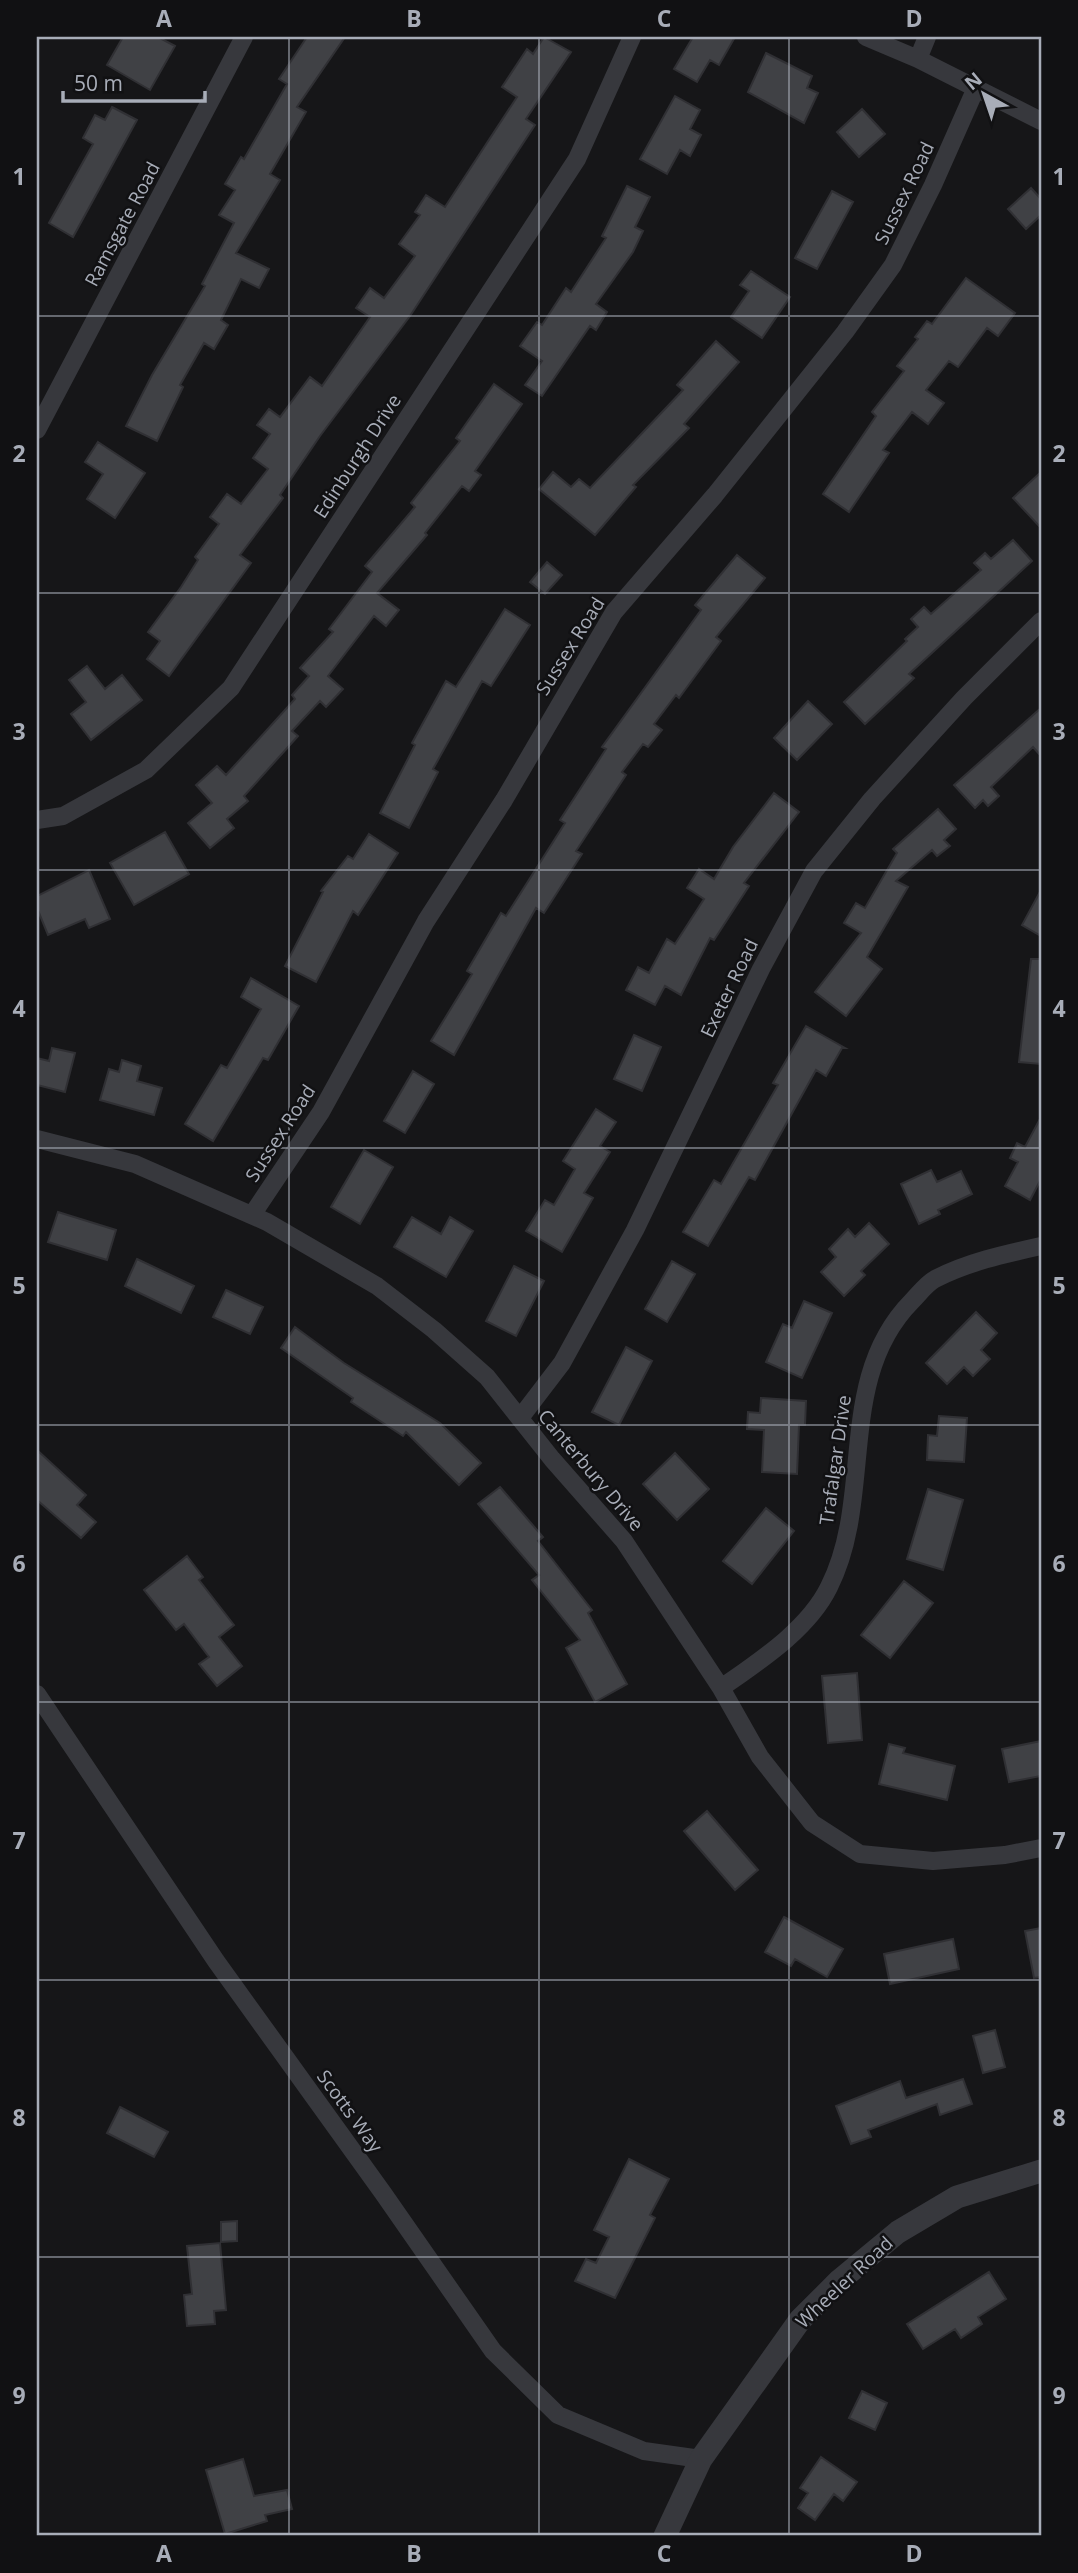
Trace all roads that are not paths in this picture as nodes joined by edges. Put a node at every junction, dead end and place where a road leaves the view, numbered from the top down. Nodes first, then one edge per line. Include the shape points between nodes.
1 (244, 37) edge
2 (632, 37) edge
3 (866, 37) edge
4 (927, 37) edge
5 (918, 59) junction
6 (976, 88) junction
7 (1041, 121) edge
8 (37, 430) edge
9 (1041, 621) edge
10 (37, 820) edge
11 (37, 1139) edge
12 (252, 1215) junction
13 (1041, 1246) edge
14 (520, 1419) junction
15 (721, 1688) junction
16 (37, 1694) edge
17 (1041, 1848) edge
18 (1041, 2171) edge
19 (701, 2459) junction
20 (665, 2536) edge

1 - 8 street, Ramsgate Road
2 - 10 street, Edinburgh Drive via 577,159 230,688 146,770 63,816
3 - 5 street
4 - 5 street
5 - 6 street
6 - 7 street
6 - 12 street, Sussex Road via 893,265 724,484 614,612 504,800 426,921 321,1112
9 - 14 street, Exeter Road via 872,799 814,871 761,969 635,1230 562,1363
11 - 12 street, Canterbury Drive via 135,1164
12 - 14 street, Canterbury Drive via 377,1286 486,1377
13 - 15 street, Trafalgar Drive via 986,1259 932,1280 901,1312 874,1358 862,1404 847,1531 829,1588 795,1629
14 - 15 street, Canterbury Drive via 624,1541
15 - 17 street, Canterbury Drive via 760,1756 812,1823 860,1854 933,1861
16 - 19 street, Scotts Way via 216,1961 492,2351 558,2415 644,2451
18 - 19 street, Wheeler Road via 957,2197 898,2232 840,2280 800,2320
19 - 20 street, Wheeler Road

